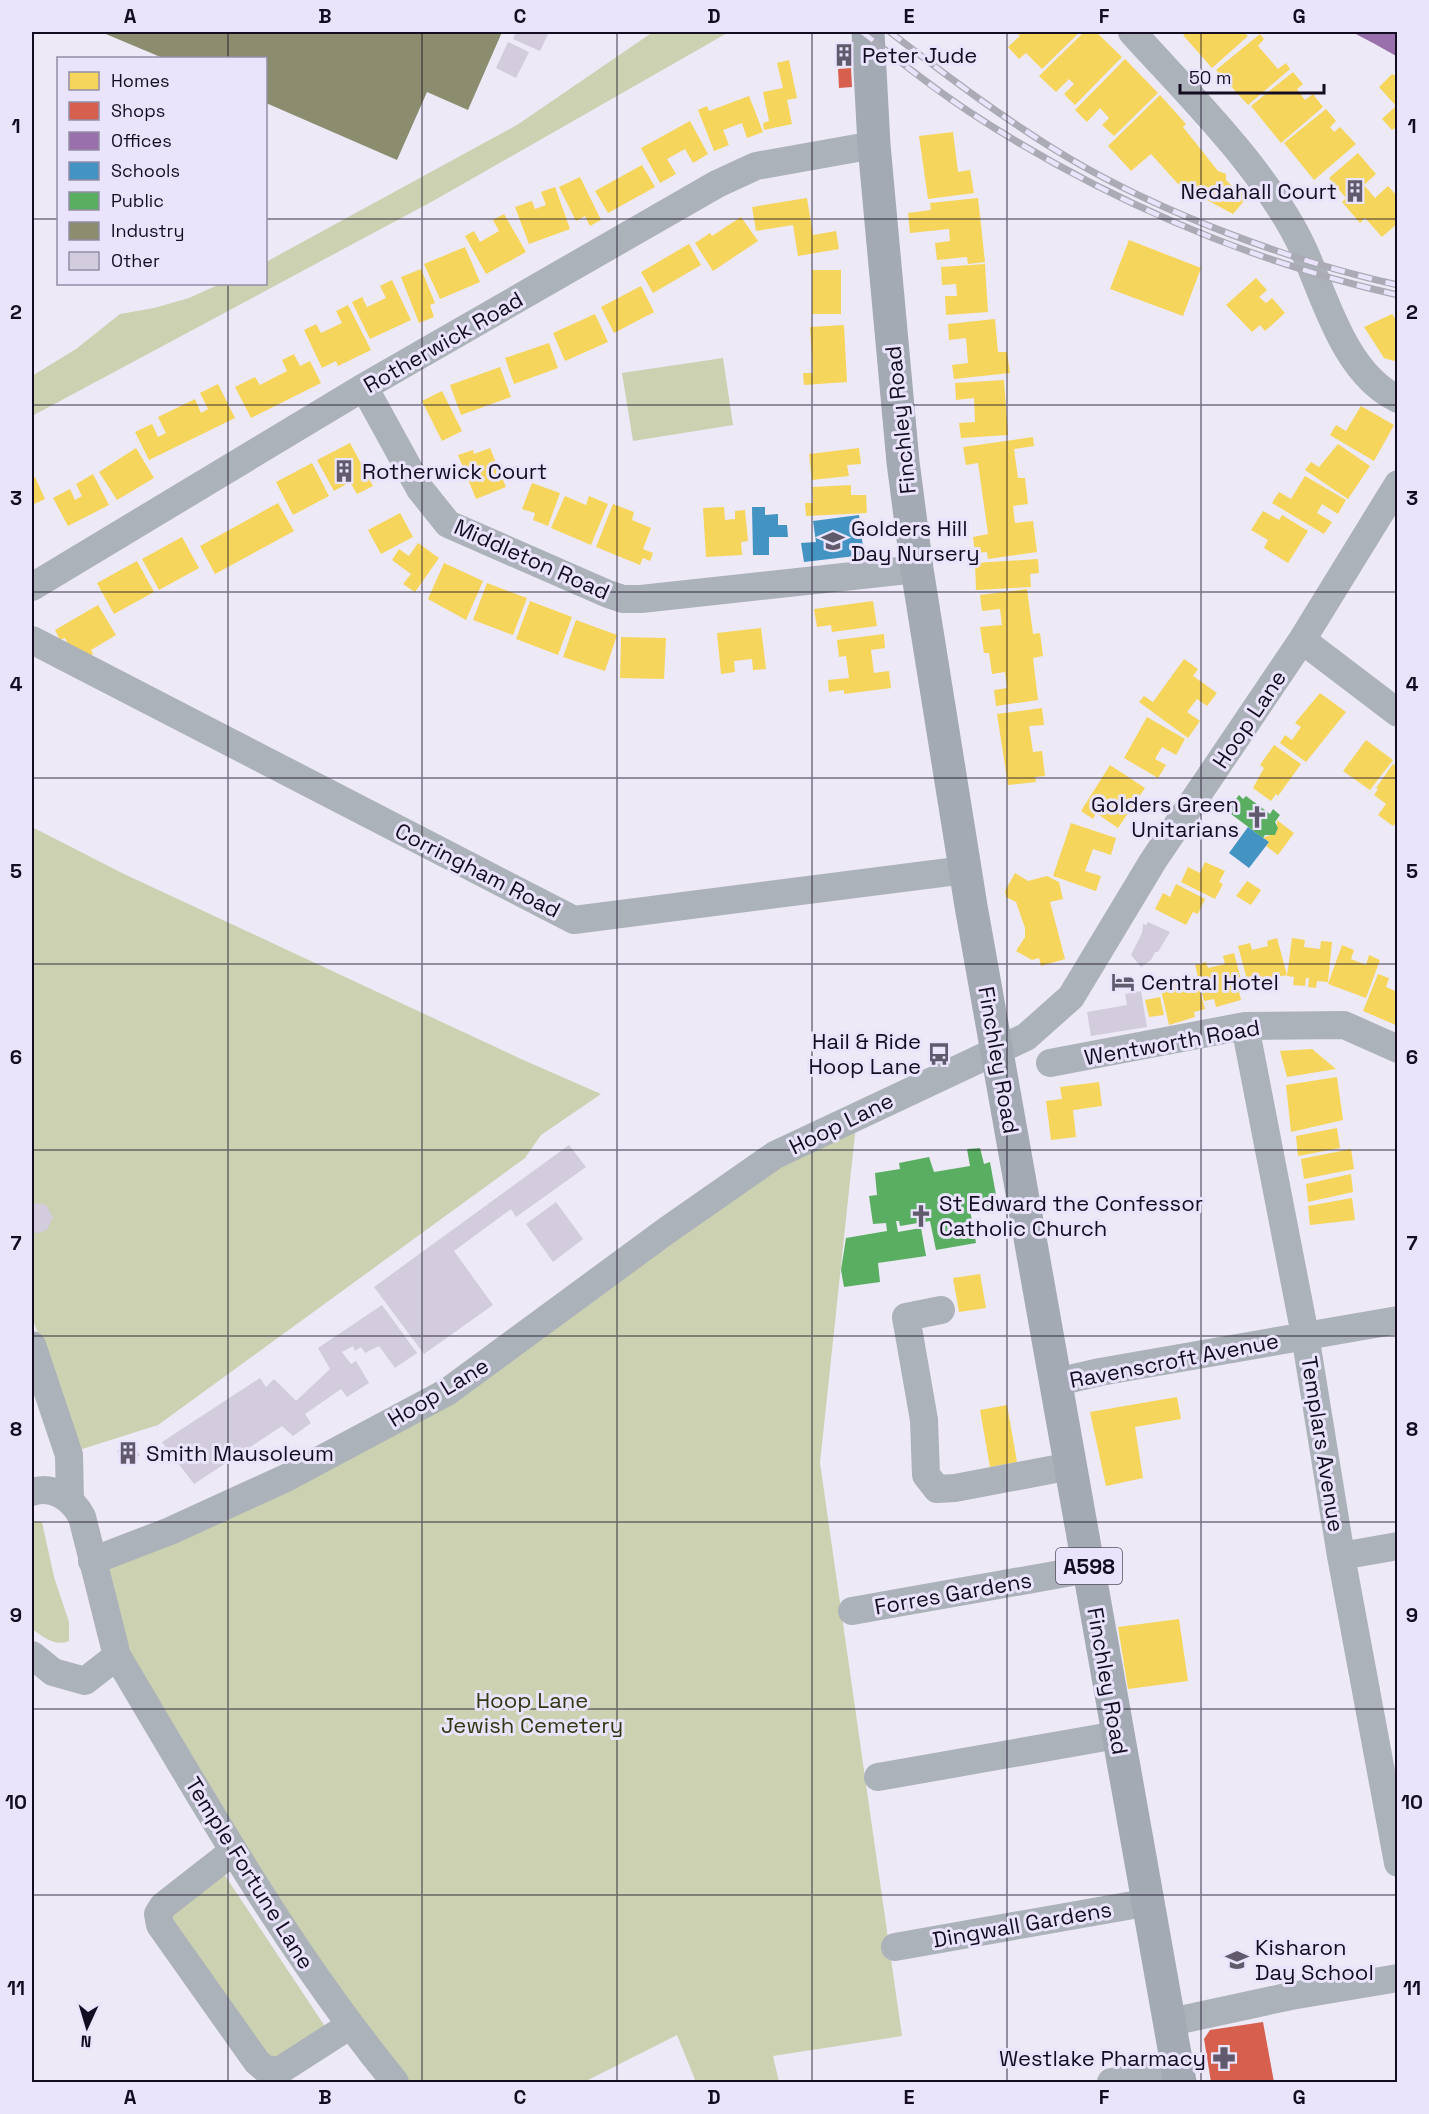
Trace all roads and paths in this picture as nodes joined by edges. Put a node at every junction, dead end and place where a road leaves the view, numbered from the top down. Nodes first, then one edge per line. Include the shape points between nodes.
1 (868, 32) edge
2 (1132, 32) edge
3 (874, 145) junction
4 (364, 387) junction
5 (1398, 399) edge
6 (1398, 484) edge
7 (917, 569) junction
8 (32, 587) edge
9 (32, 640) edge
10 (1302, 640) junction
11 (1398, 713) edge
12 (965, 870) junction
13 (1245, 1026) junction
14 (1398, 1049) edge
15 (996, 1050) junction
16 (1050, 1063) dead end
17 (941, 1310) dead end
18 (1398, 1320) edge
19 (1305, 1335) junction
20 (32, 1345) edge
21 (1058, 1382) junction
22 (1071, 1466) junction
23 (32, 1492) edge
24 (70, 1500) junction
25 (1398, 1546) edge
26 (1341, 1556) junction
27 (92, 1561) junction
28 (1089, 1569) junction
29 (852, 1611) dead end
30 (32, 1656) edge
31 (117, 1656) junction
32 (1117, 1735) junction
33 (1389, 1768) edge
34 (878, 1777) dead end
35 (232, 1852) junction
36 (1398, 1863) edge
37 (1150, 1902) junction
38 (895, 1947) dead end
39 (1398, 1978) edge
40 (1171, 2022) junction
41 (349, 2026) junction
42 (1179, 2077) edge
43 (394, 2082) edge
44 (1111, 2082) edge

1 - 3 main road, Finchley Road / A598
2 - 5 street via 1268,188 1303,249 1344,347 1379,387
3 - 4 street, Rotherwick Road via 756,166 717,184
3 - 7 main road, Finchley Road / A598 via 903,462
4 - 7 street, Middleton Road via 420,489 448,524 623,599
4 - 8 street, Rotherwick Road
6 - 10 street, Hoop Lane
7 - 12 main road, Finchley Road / A598
9 - 12 street, Corringham Road via 574,920
10 - 11 street
10 - 15 street, Hoop Lane via 1153,861 1071,997 1026,1037
12 - 15 main road, Finchley Road / A598
13 - 14 street, Wentworth Road via 1344,1025
13 - 16 street, Wentworth Road
13 - 19 street, Templars Avenue
15 - 21 main road, Finchley Road / A598
15 - 27 street, Hoop Lane via 775,1155 447,1392 286,1478 170,1531
17 - 22 street via 906,1317 924,1420 926,1475 937,1489
18 - 19 street, Ravenscroft Avenue
19 - 21 street, Ravenscroft Avenue
19 - 26 street, Templars Avenue
20 - 24 street via 69,1455
21 - 22 main road, Finchley Road / A598
22 - 28 main road, Finchley Road / A598
23 - 24 street via 46,1490
24 - 27 street, Temple Fortune Lane via 82,1517
25 - 26 street
26 - 33 street, Templars Avenue
27 - 31 street, Temple Fortune Lane
28 - 29 street, Forres Gardens
28 - 32 main road, Finchley Road / A598
30 - 31 street via 53,1672 85,1681
31 - 35 street, Temple Fortune Lane
32 - 34 street
32 - 37 main road, Finchley Road / A598
33 - 36 street, Templars Avenue
35 - 41 street, Temple Fortune Lane
35 - 41 street via 163,1906 158,1914 160,1924 257,2062 268,2071 282,2069
37 - 38 street, Dingwall Gardens
37 - 40 main road, Finchley Road / A598
39 - 40 street
40 - 42 main road, Finchley Road / A598
41 - 43 street, Temple Fortune Lane
42 - 44 street

